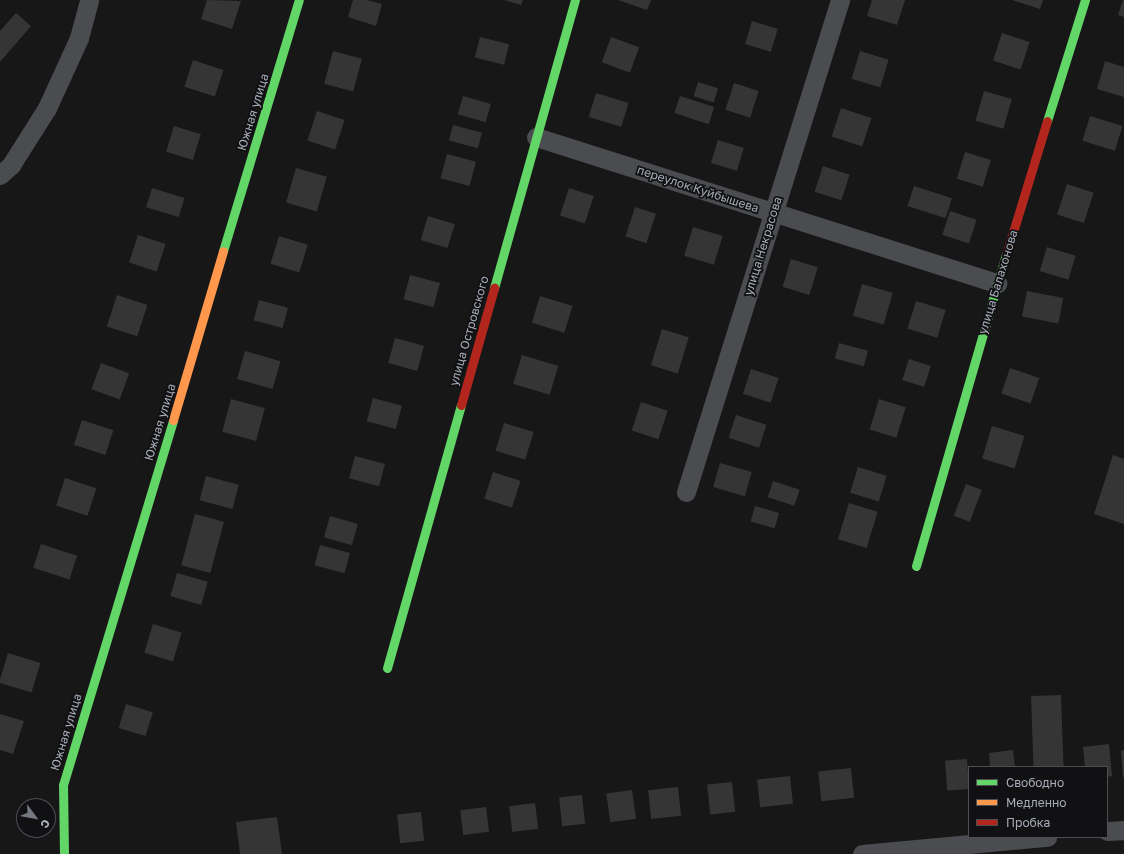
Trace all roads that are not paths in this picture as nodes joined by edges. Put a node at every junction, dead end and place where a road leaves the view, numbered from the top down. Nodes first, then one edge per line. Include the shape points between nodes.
1 (89, 0) edge
2 (299, 0) edge
3 (575, 0) edge
4 (840, 0) edge
5 (1085, 0) edge
6 (536, 136) junction
7 (0, 175) edge
8 (773, 213) junction
9 (997, 283) junction
10 (686, 492) dead end
11 (916, 566) dead end
12 (387, 668) dead end
13 (1124, 830) edge
14 (1108, 831) edge
15 (1038, 838) edge
16 (913, 852) edge
17 (64, 854) edge
18 (862, 854) edge

1 - 7 street via 79,38 47,108 11,165
2 - 17 street, Южная улица via 63,785
3 - 6 street, улица Островского
4 - 8 street, улица Некрасова
5 - 9 street, улица Балахонова
6 - 8 street, переулок Куйбышева
6 - 12 street, улица Островского
8 - 9 street, переулок Куйбышева
8 - 10 street, улица Некрасова
9 - 11 street, улица Балахонова
13 - 14 street
15 - 16 street
16 - 18 street

